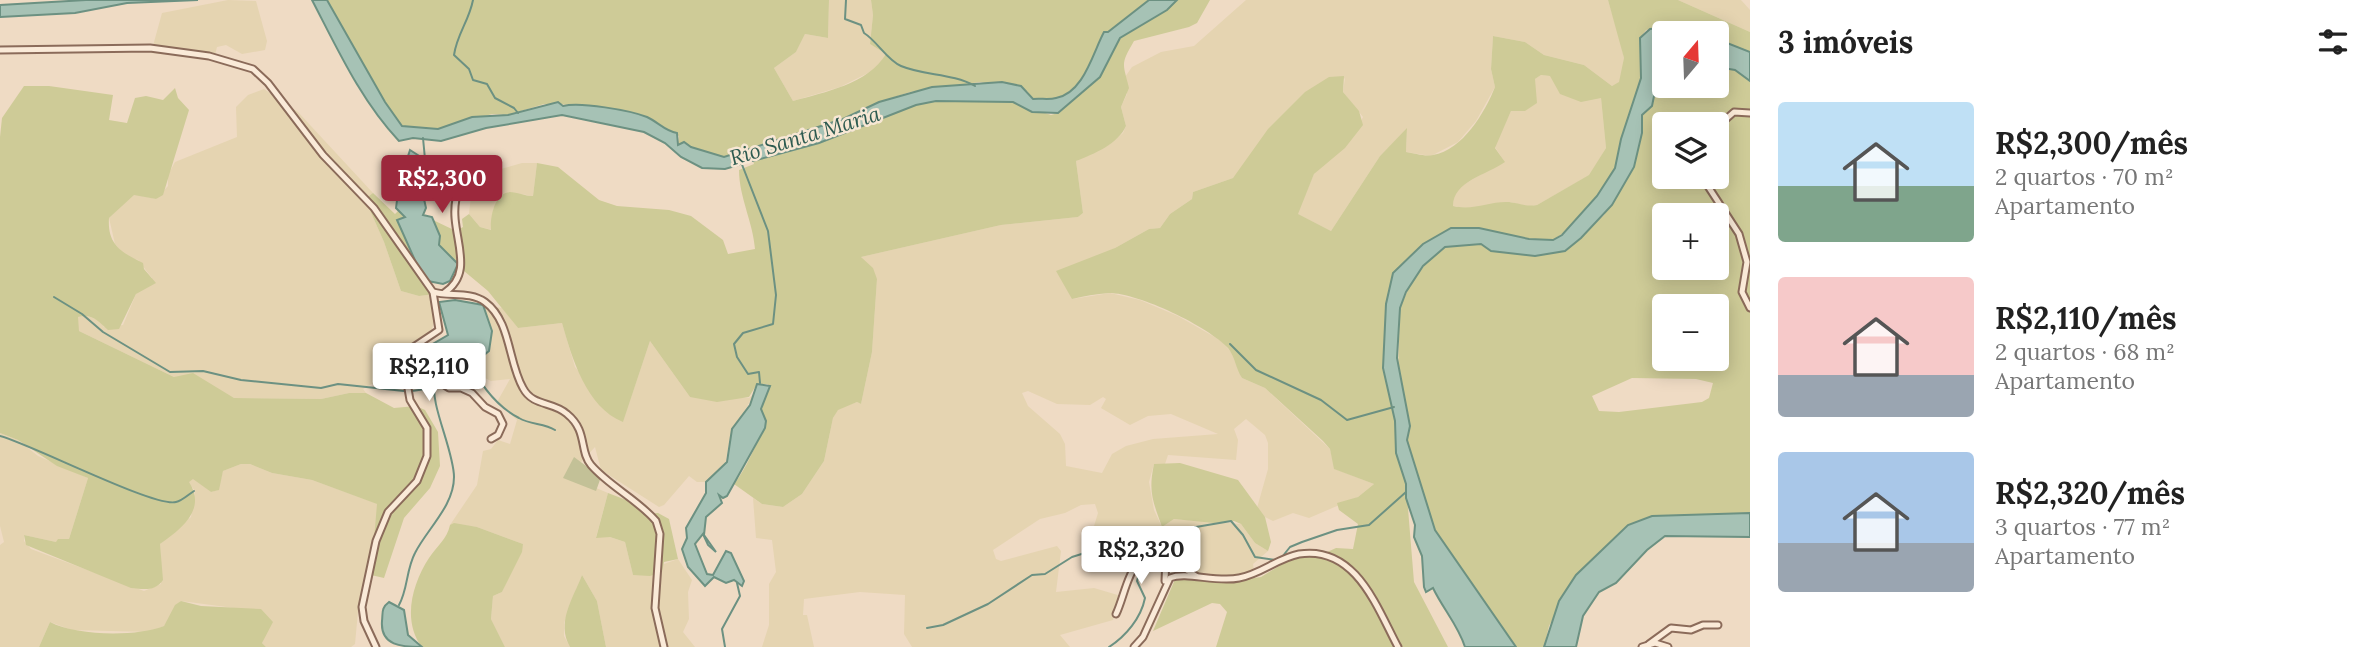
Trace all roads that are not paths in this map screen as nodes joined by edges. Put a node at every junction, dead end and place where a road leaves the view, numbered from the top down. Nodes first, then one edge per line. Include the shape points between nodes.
1 (0, 50) edge
2 (1750, 113) edge
3 (1729, 116) edge
4 (481, 165) dead end
5 (1710, 189) edge
6 (433, 292) junction
7 (443, 294) junction
8 (1750, 308) edge
9 (412, 348) junction
10 (491, 439) dead end
11 (1166, 557) junction
12 (1200, 579) junction
13 (1165, 582) junction
14 (1116, 614) dead end
15 (1718, 625) dead end
16 (1646, 645) edge
17 (376, 647) edge
18 (664, 647) edge
19 (1134, 647) edge
20 (1398, 647) edge
21 (1668, 647) edge

1 - 6 street via 171,50 253,69 323,155 364,195
2 - 3 street via 1734,112
4 - 7 street via 458,187 454,206 461,270
5 - 8 street via 1738,234 1747,262 1742,292
6 - 7 street
6 - 9 street via 439,330
7 - 18 street via 476,297 492,308 528,397 571,417 583,436 589,463 656,521 660,534 656,608
9 - 10 street via 417,362 436,382 464,389 498,414 503,424
9 - 17 street via 403,364 410,400 426,428 427,456 417,481 388,512 376,541 362,607 363,621
11 - 12 street
11 - 13 street
11 - 14 street via 1155,554 1134,564
12 - 13 street via 1178,575
12 - 20 street via 1248,576 1299,555 1331,558 1367,585
13 - 19 street
15 - 16 street via 1671,628
16 - 21 street

